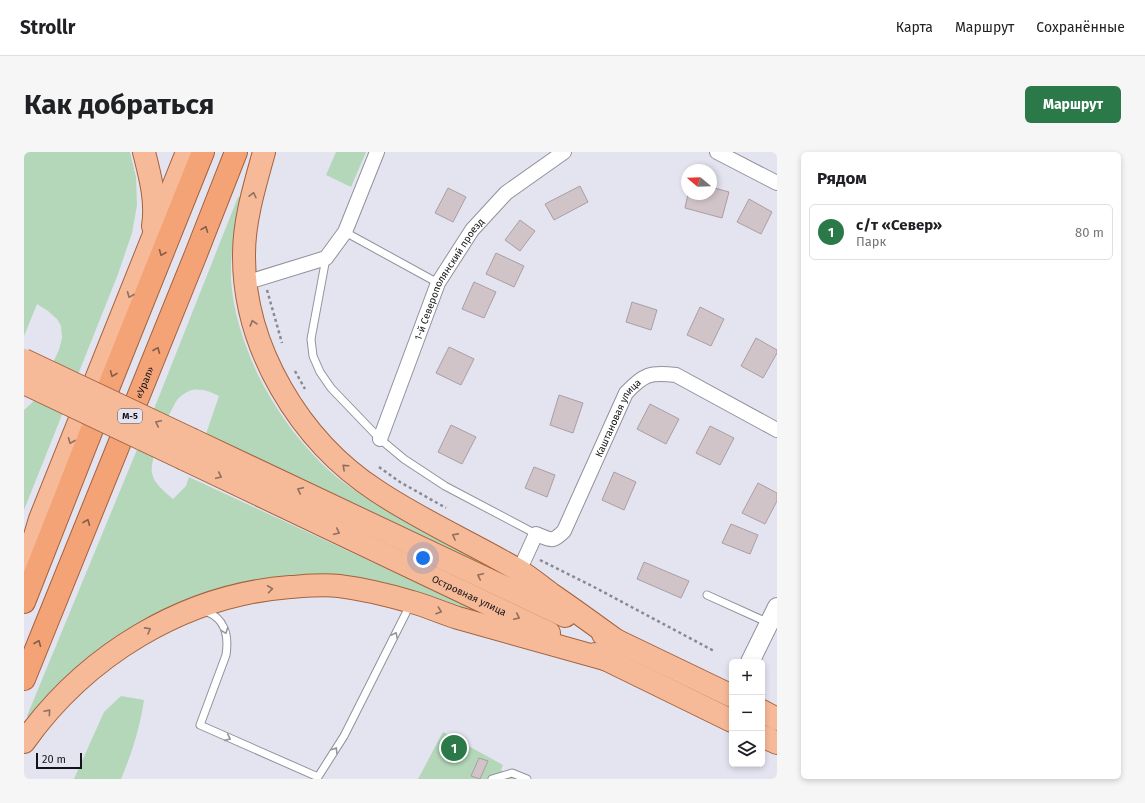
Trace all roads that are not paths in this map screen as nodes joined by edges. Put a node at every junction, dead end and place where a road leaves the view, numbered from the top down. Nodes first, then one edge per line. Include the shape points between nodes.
1 (144, 152) edge
2 (187, 152) edge
3 (203, 152) edge
4 (236, 152) edge
5 (264, 152) edge
6 (377, 152) edge
7 (564, 152) edge
8 (717, 152) edge
9 (777, 183) edge
10 (346, 232) junction
11 (150, 246) junction
12 (326, 258) junction
13 (245, 282) junction
14 (438, 283) junction
15 (24, 360) edge
16 (24, 383) edge
17 (777, 430) edge
18 (380, 439) junction
19 (40, 519) junction
20 (536, 534) junction
21 (24, 545) edge
22 (519, 571) junction
23 (24, 572) edge
24 (707, 596) dead end
25 (24, 602) edge
26 (412, 602) junction
27 (777, 607) edge
28 (196, 608) junction
29 (769, 623) junction
30 (617, 641) junction
31 (751, 659) edge
32 (608, 660) junction
33 (24, 679) edge
34 (730, 695) edge
35 (765, 713) edge
36 (777, 719) edge
37 (729, 720) edge
38 (765, 737) edge
39 (24, 742) edge
40 (777, 743) edge
41 (492, 779) edge
42 (526, 779) edge

1 - 11 main road via 154,201
2 - 11 main road
3 -> 25 highway
33 -> 4 highway, «Урал» / М-5
13 -> 5 main road via 244,252 248,214
6 - 10 street
7 - 14 street, 1-й Северополянский проезд via 506,193 472,230
8 - 9 street
10 - 12 street
10 - 14 lane
11 -> 19 main road
12 - 13 street
12 - 18 lane via 311,339 313,356 331,388
22 -> 13 main road via 413,514 350,471 327,450 303,422 267,359 254,329
14 - 18 street, 1-й Северополянский проезд
30 -> 15 main road, bridge
16 -> 32 main road, Островная улица, bridge
17 - 20 street, Каштановая улица via 676,375 658,373 639,379 626,393 564,531 557,538 550,539
18 - 20 lane via 404,459 445,486
19 - 21 main road
19 - 23 main road
20 - 22 street
22 - 30 main road
24 - 29 lane
28 -> 26 main road via 246,592 308,586 337,586
28 -> 26 lane via 207,612 223,626 228,645 200,725 318,777 344,736
26 -> 32 main road
27 - 29 street
39 -> 28 main road via 62,695 93,667 142,633
29 - 31 street
30 - 34 main road
32 - 37 main road, Островная улица
35 - 36 main road
38 - 40 main road
41 - 42 lane via 512,773

